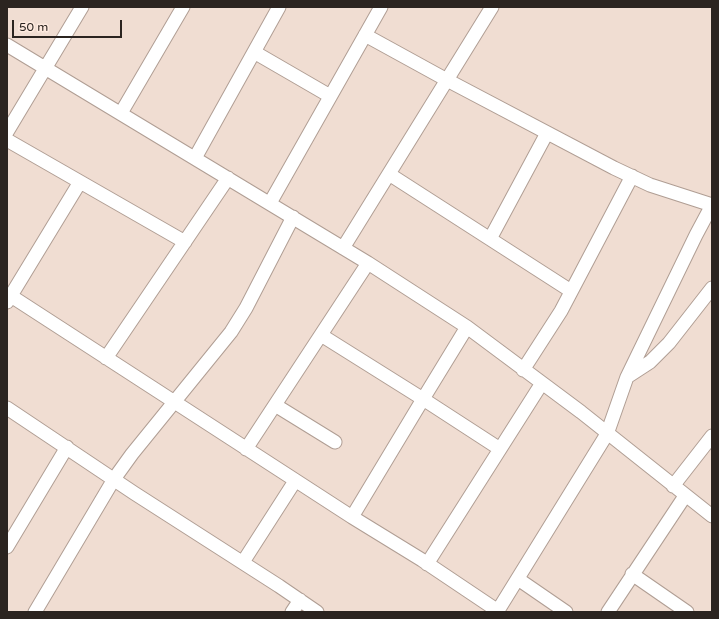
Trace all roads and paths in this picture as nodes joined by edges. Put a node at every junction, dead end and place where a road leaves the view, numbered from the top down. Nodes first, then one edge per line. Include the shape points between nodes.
1 (82, 7) edge
2 (184, 7) edge
3 (278, 7) edge
4 (381, 7) edge
5 (492, 7) edge
6 (365, 35) junction
7 (7, 44) edge
8 (254, 52) junction
9 (46, 68) junction
10 (447, 80) junction
11 (330, 96) junction
12 (121, 113) junction
13 (7, 132) edge
14 (547, 132) junction
15 (7, 140) edge
16 (195, 158) junction
17 (389, 174) junction
18 (632, 176) junction
19 (228, 178) junction
20 (80, 182) junction
21 (270, 203) junction
22 (712, 205) edge
23 (294, 217) junction
24 (490, 239) junction
25 (185, 242) junction
26 (343, 248) junction
27 (368, 263) junction
28 (712, 288) edge
29 (571, 291) junction
30 (9, 299) edge
31 (467, 327) junction
32 (321, 335) junction
33 (106, 358) junction
34 (523, 370) junction
35 (627, 377) junction
36 (542, 382) junction
37 (422, 399) junction
38 (174, 402) junction
39 (275, 405) junction
40 (7, 408) edge
41 (607, 434) junction
42 (712, 436) edge
43 (335, 442) dead end
44 (67, 447) junction
45 (246, 449) junction
46 (500, 449) junction
47 (114, 479) junction
48 (295, 481) junction
49 (673, 486) junction
50 (685, 496) junction
51 (712, 516) edge
52 (352, 517) junction
53 (7, 547) edge
54 (243, 562) junction
55 (427, 564) junction
56 (632, 574) junction
57 (518, 578) junction
58 (300, 600) junction
59 (35, 612) edge
60 (292, 612) edge
61 (317, 612) edge
62 (498, 612) edge
63 (566, 612) edge
64 (608, 612) edge
65 (687, 612) edge

1 - 9 street
2 - 12 street
3 - 8 street
4 - 6 street
5 - 10 street
6 - 10 street
6 - 11 street
7 - 9 street
8 - 11 street
8 - 16 street
9 - 12 street
9 - 13 street
10 - 14 street
10 - 17 street
11 - 21 street
12 - 16 street
14 - 18 street
14 - 24 street
15 - 20 street
16 - 19 street
17 - 24 street
17 - 26 street
18 - 22 street via 650,185
18 - 29 street
19 - 21 street
19 - 25 street
20 - 25 street
20 - 30 street
21 - 23 street
22 - 35 street
23 - 26 street
23 - 38 street via 231,332
24 - 29 street
25 - 33 street
26 - 27 street
27 - 31 street
27 - 32 street
28 - 35 street via 669,343 650,362
29 - 34 street
30 - 33 street
31 - 34 street
31 - 37 street
32 - 37 street
32 - 39 street
33 - 38 street
34 - 36 street
35 - 41 street
36 - 41 street
36 - 46 street
37 - 46 street
37 - 52 street
38 - 45 street
38 - 47 street
39 - 43 street
39 - 45 street
40 - 44 street
41 - 49 street
41 - 57 street
42 - 49 street
44 - 47 street
44 - 53 street
45 - 48 street
46 - 55 street
47 - 54 street
47 - 59 street
48 - 52 street
48 - 54 street
49 - 50 street
50 - 51 street
50 - 56 street
52 - 55 street
54 - 58 street
55 - 62 street
56 - 64 street
56 - 65 street
57 - 62 street
57 - 63 street
58 - 60 street
58 - 61 street

